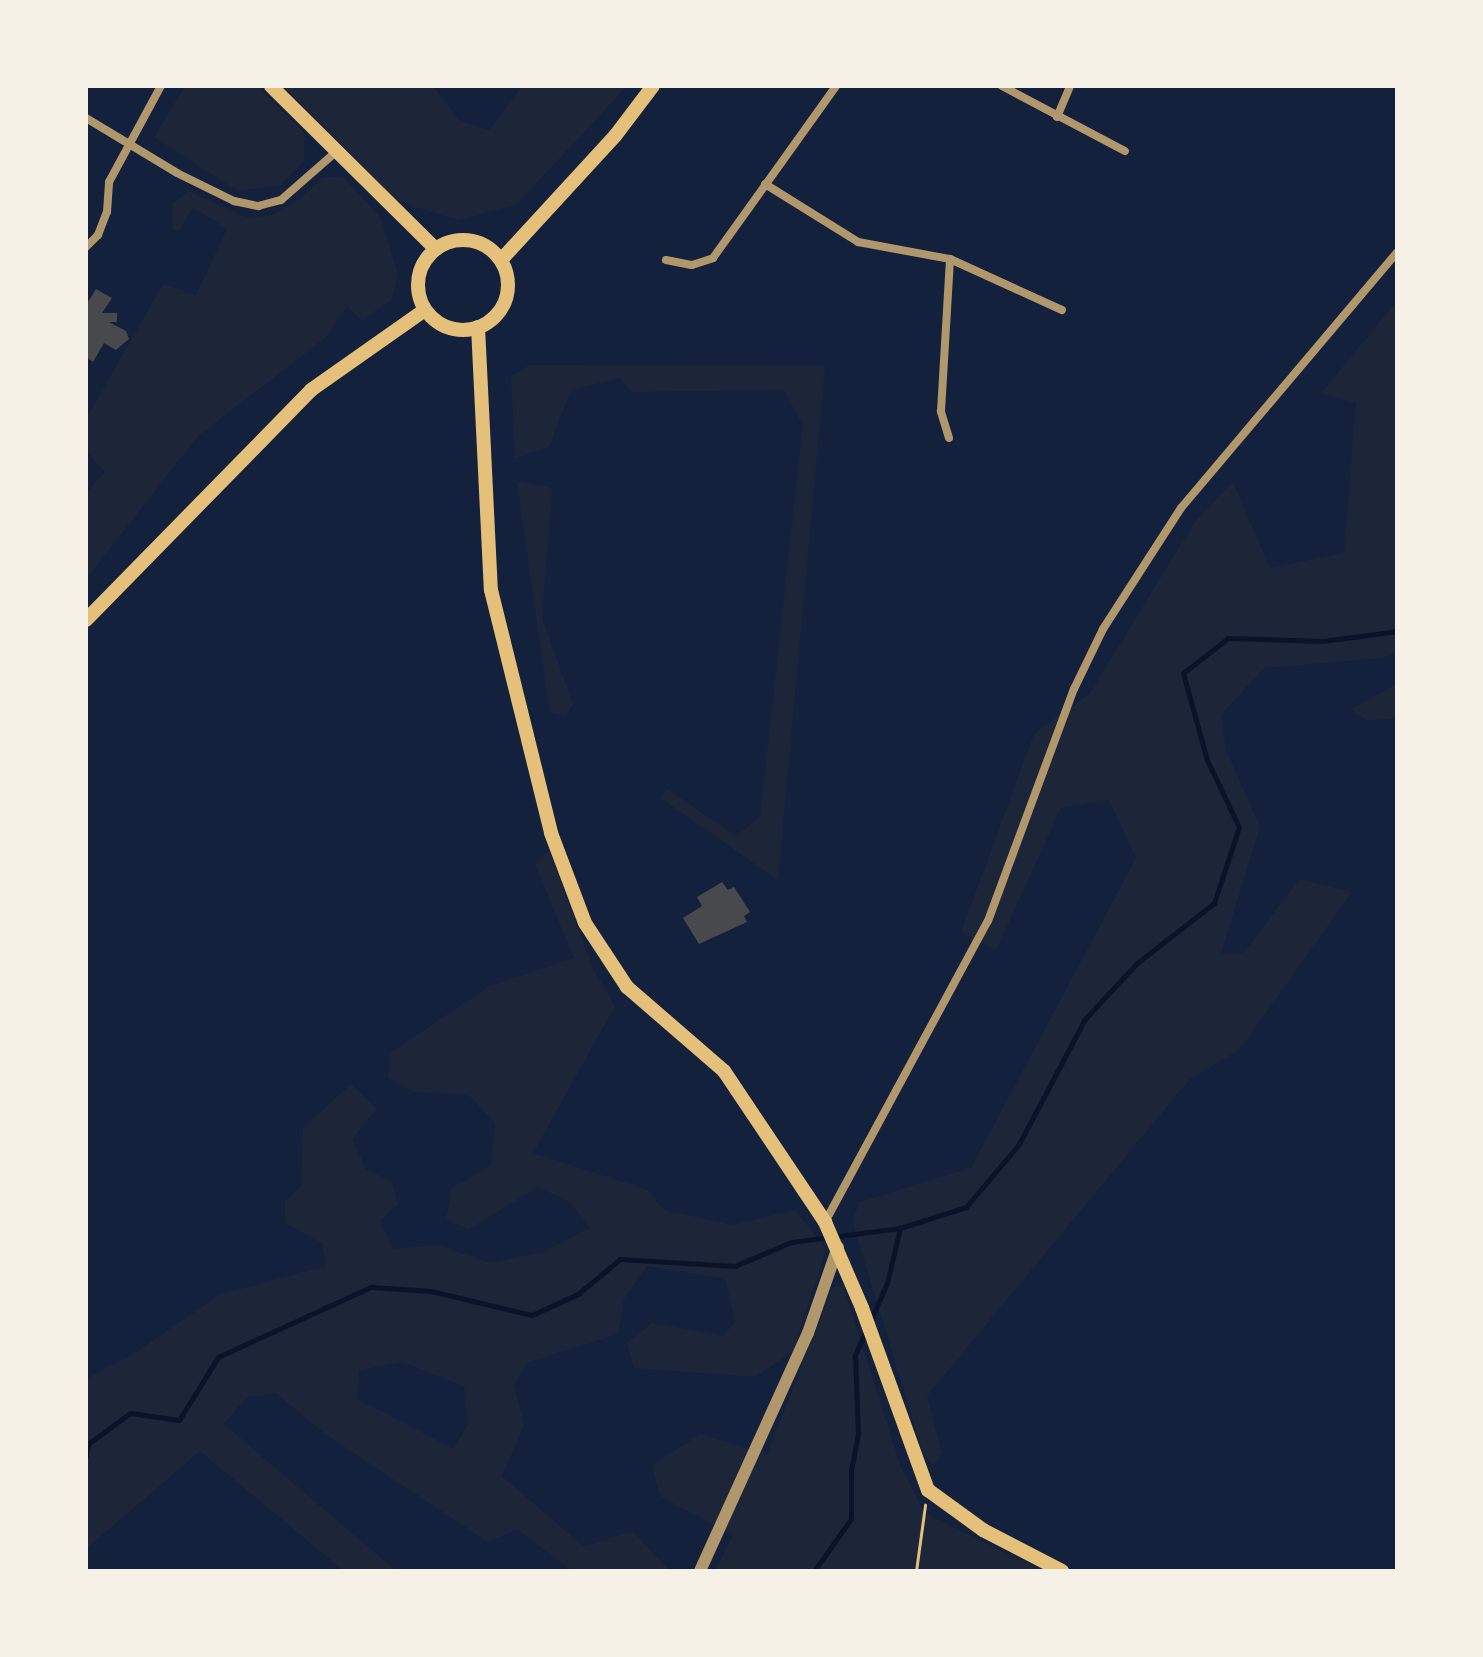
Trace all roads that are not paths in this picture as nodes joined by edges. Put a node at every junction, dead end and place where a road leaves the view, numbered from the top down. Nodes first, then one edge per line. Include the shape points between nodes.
1 (161, 86) edge
2 (271, 86) edge
3 (653, 86) edge
4 (836, 86) edge
5 (1002, 86) edge
6 (1070, 86) edge
7 (1057, 117) junction
8 (86, 118) edge
9 (129, 145) junction
10 (337, 151) junction
11 (1125, 151) dead end
12 (765, 184) junction
13 (86, 247) edge
14 (436, 249) junction
15 (1397, 252) edge
16 (950, 259) junction
17 (501, 260) junction
18 (666, 260) dead end
19 (425, 310) junction
20 (1062, 310) dead end
21 (478, 327) junction
22 (949, 438) dead end
23 (86, 620) edge
24 (825, 1222) junction
25 (838, 1247) junction
26 (700, 1571) edge
27 (1062, 1571) edge

1 - 9 street
2 - 10 main road
3 - 17 main road via 615,136
4 - 12 street
5 - 7 street
6 - 7 street
7 - 11 street
8 - 9 street
9 - 10 street via 234,201 258,206 281,200
9 - 13 street via 109,182 107,212 98,235
10 - 14 main road
12 - 16 street via 858,242
12 - 18 street via 713,258 692,265
14 - 17 main road via 471,241
14 - 19 main road via 419,274
15 - 24 street via 1181,508 1103,629 1074,689 988,921
16 - 20 street
16 - 22 street via 941,411
17 - 21 main road via 506,299 500,311
19 - 21 main road via 449,328
19 - 23 main road via 311,390
21 - 24 main road via 491,590 551,833 585,923 627,987 724,1071
24 - 25 main road
25 - 26 street via 808,1333
25 - 27 main road via 928,1490 983,1530

